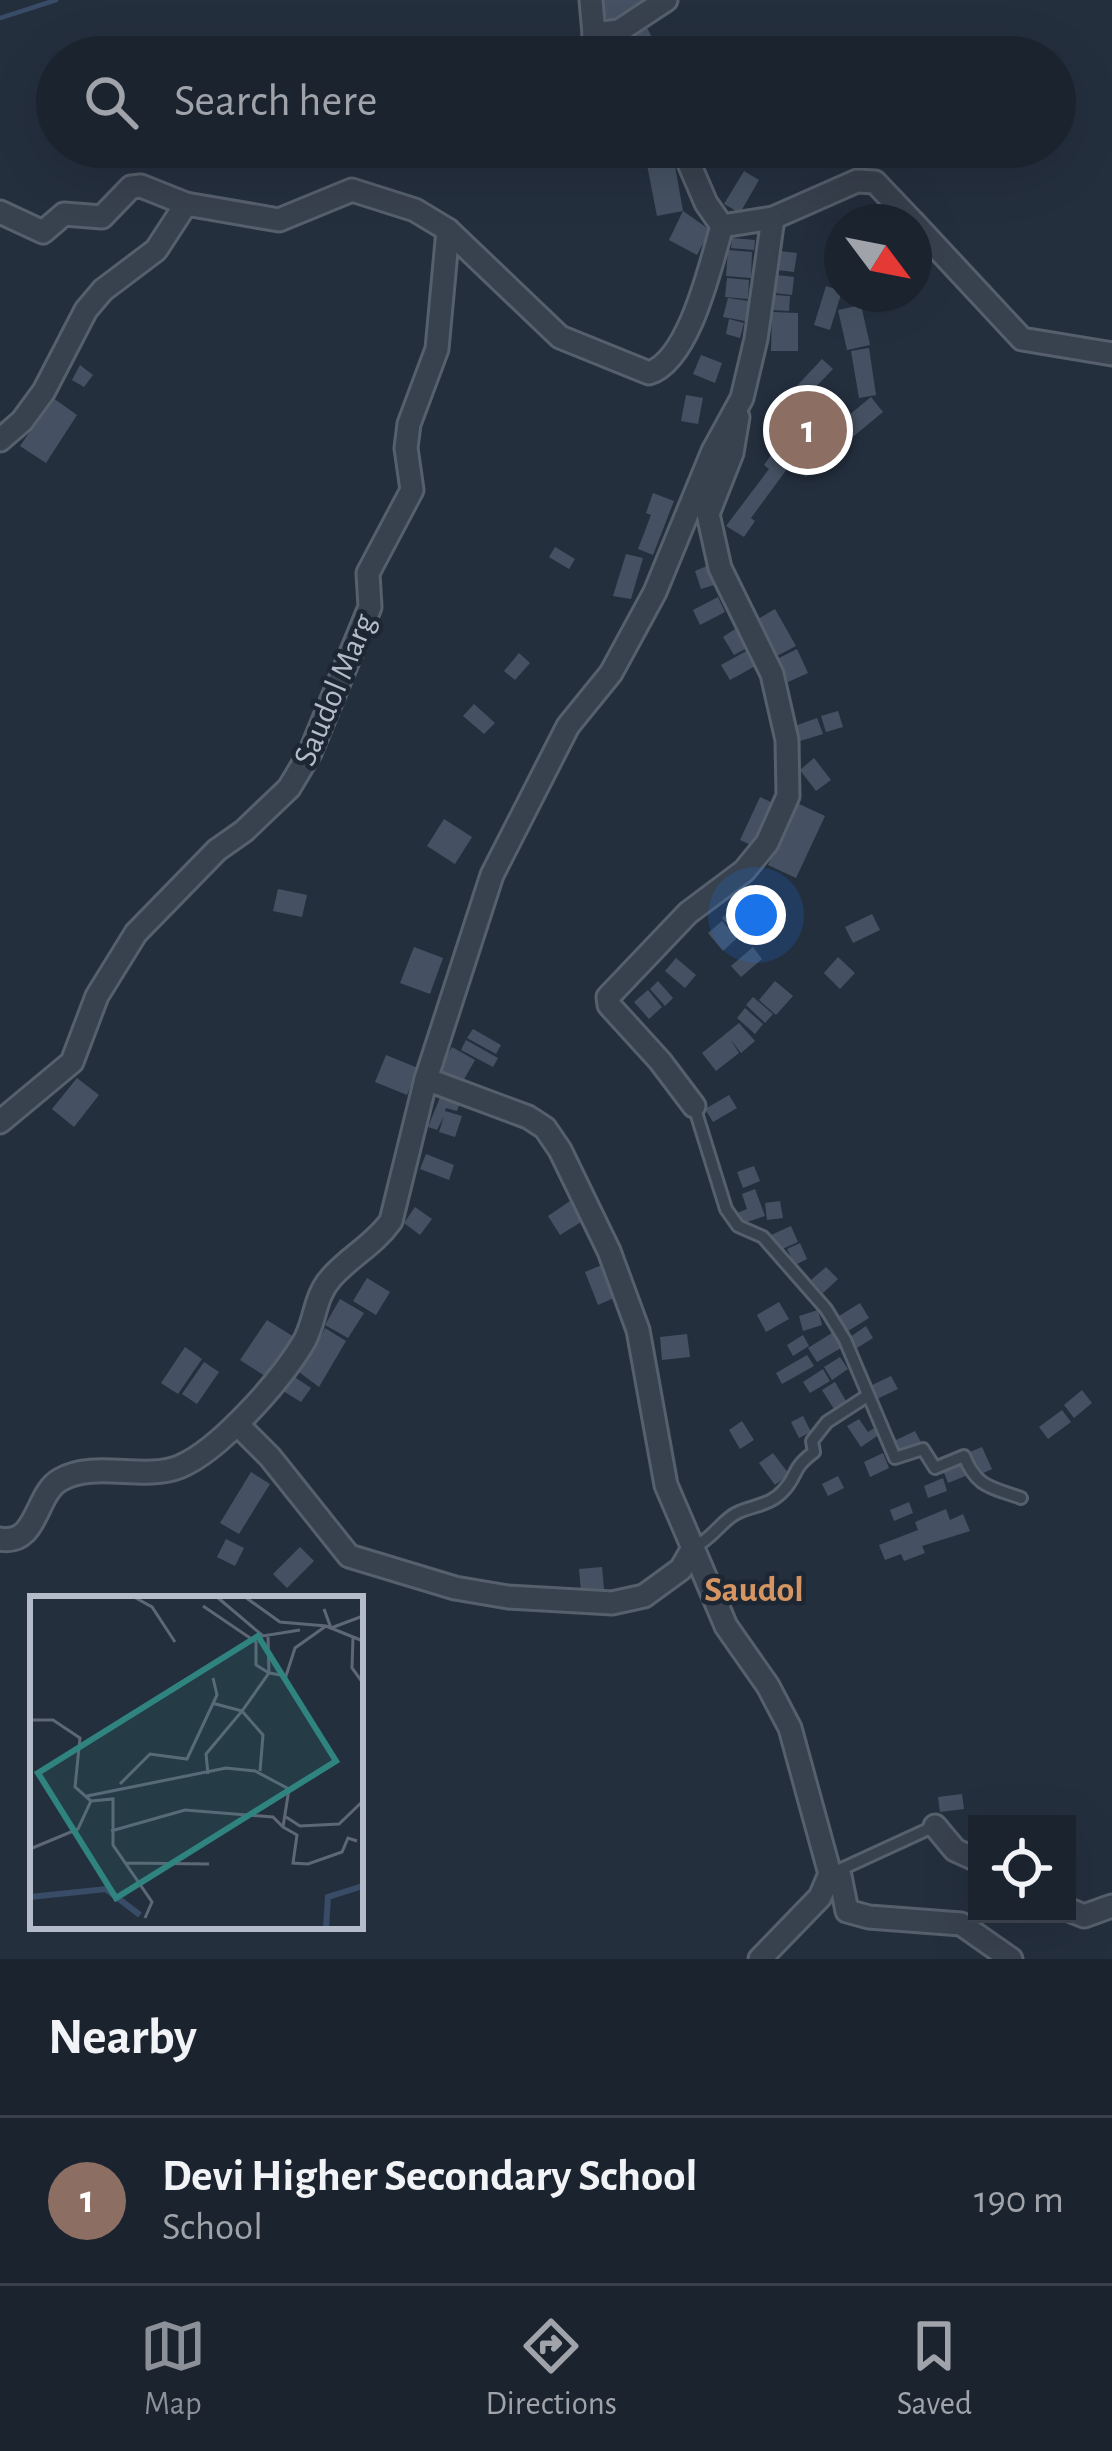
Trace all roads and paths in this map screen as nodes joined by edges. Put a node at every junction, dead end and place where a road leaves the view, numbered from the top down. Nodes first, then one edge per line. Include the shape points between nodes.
1 (591, 0) edge
2 (666, 0) edge
3 (594, 34) joint
4 (691, 168) edge
5 (186, 203) junction
6 (895, 204) edge
7 (0, 212) edge
8 (773, 218) junction
9 (722, 226) junction
10 (448, 230) junction
11 (932, 243) edge
12 (1112, 354) edge
13 (742, 398) junction
14 (0, 440) edge
15 (426, 1079) junction
16 (694, 1106) joint
17 (0, 1122) edge
18 (867, 1396) junction
19 (237, 1424) junction
20 (1022, 1498) dead end
21 (0, 1540) edge
22 (693, 1548) junction
23 (935, 1826) joint
24 (968, 1856) edge
25 (830, 1874) junction
26 (1112, 1906) edge
27 (1076, 1913) edge
28 (760, 1959) edge
29 (1011, 1959) edge

1 - 3 street
2 - 3 street via 620,31
4 - 9 street
5 - 7 street via 131,188 102,218 64,214 38,233
5 - 10 street via 279,220 352,190 416,210
5 - 14 street via 156,250 86,310 44,391
6 - 8 street via 875,182 857,181
8 - 9 street
8 - 13 street
9 - 10 street via 702,297 666,364 649,373 560,337
10 - 17 street, Saudol Marg via 437,349 406,448 412,490 368,572 370,607 310,752 289,788 136,933 97,996 72,1062
11 - 12 street via 1022,339
13 - 15 street via 655,592 611,673 568,727 492,875
13 - 16 street via 708,514 720,568 772,674 787,740 788,796 744,872 688,914 608,997
15 - 19 street via 391,1221 328,1280 304,1344
15 - 22 street via 528,1117 560,1150 638,1330 666,1485
16 - 18 lane via 726,1209 738,1226 764,1237 826,1309
18 - 20 lane via 895,1458 923,1448 935,1468 964,1456 980,1483
18 - 22 lane via 819,1429 814,1452 793,1469 787,1489 738,1512
19 - 21 street via 175,1469 72,1474 55,1482 29,1528
19 - 22 street via 349,1556 455,1588 612,1604 644,1597 681,1569
22 - 25 street via 726,1626 790,1728
23 - 24 street
23 - 25 lane
25 - 28 street via 820,1898
25 - 29 street via 841,1876 847,1911 961,1924
26 - 27 street

